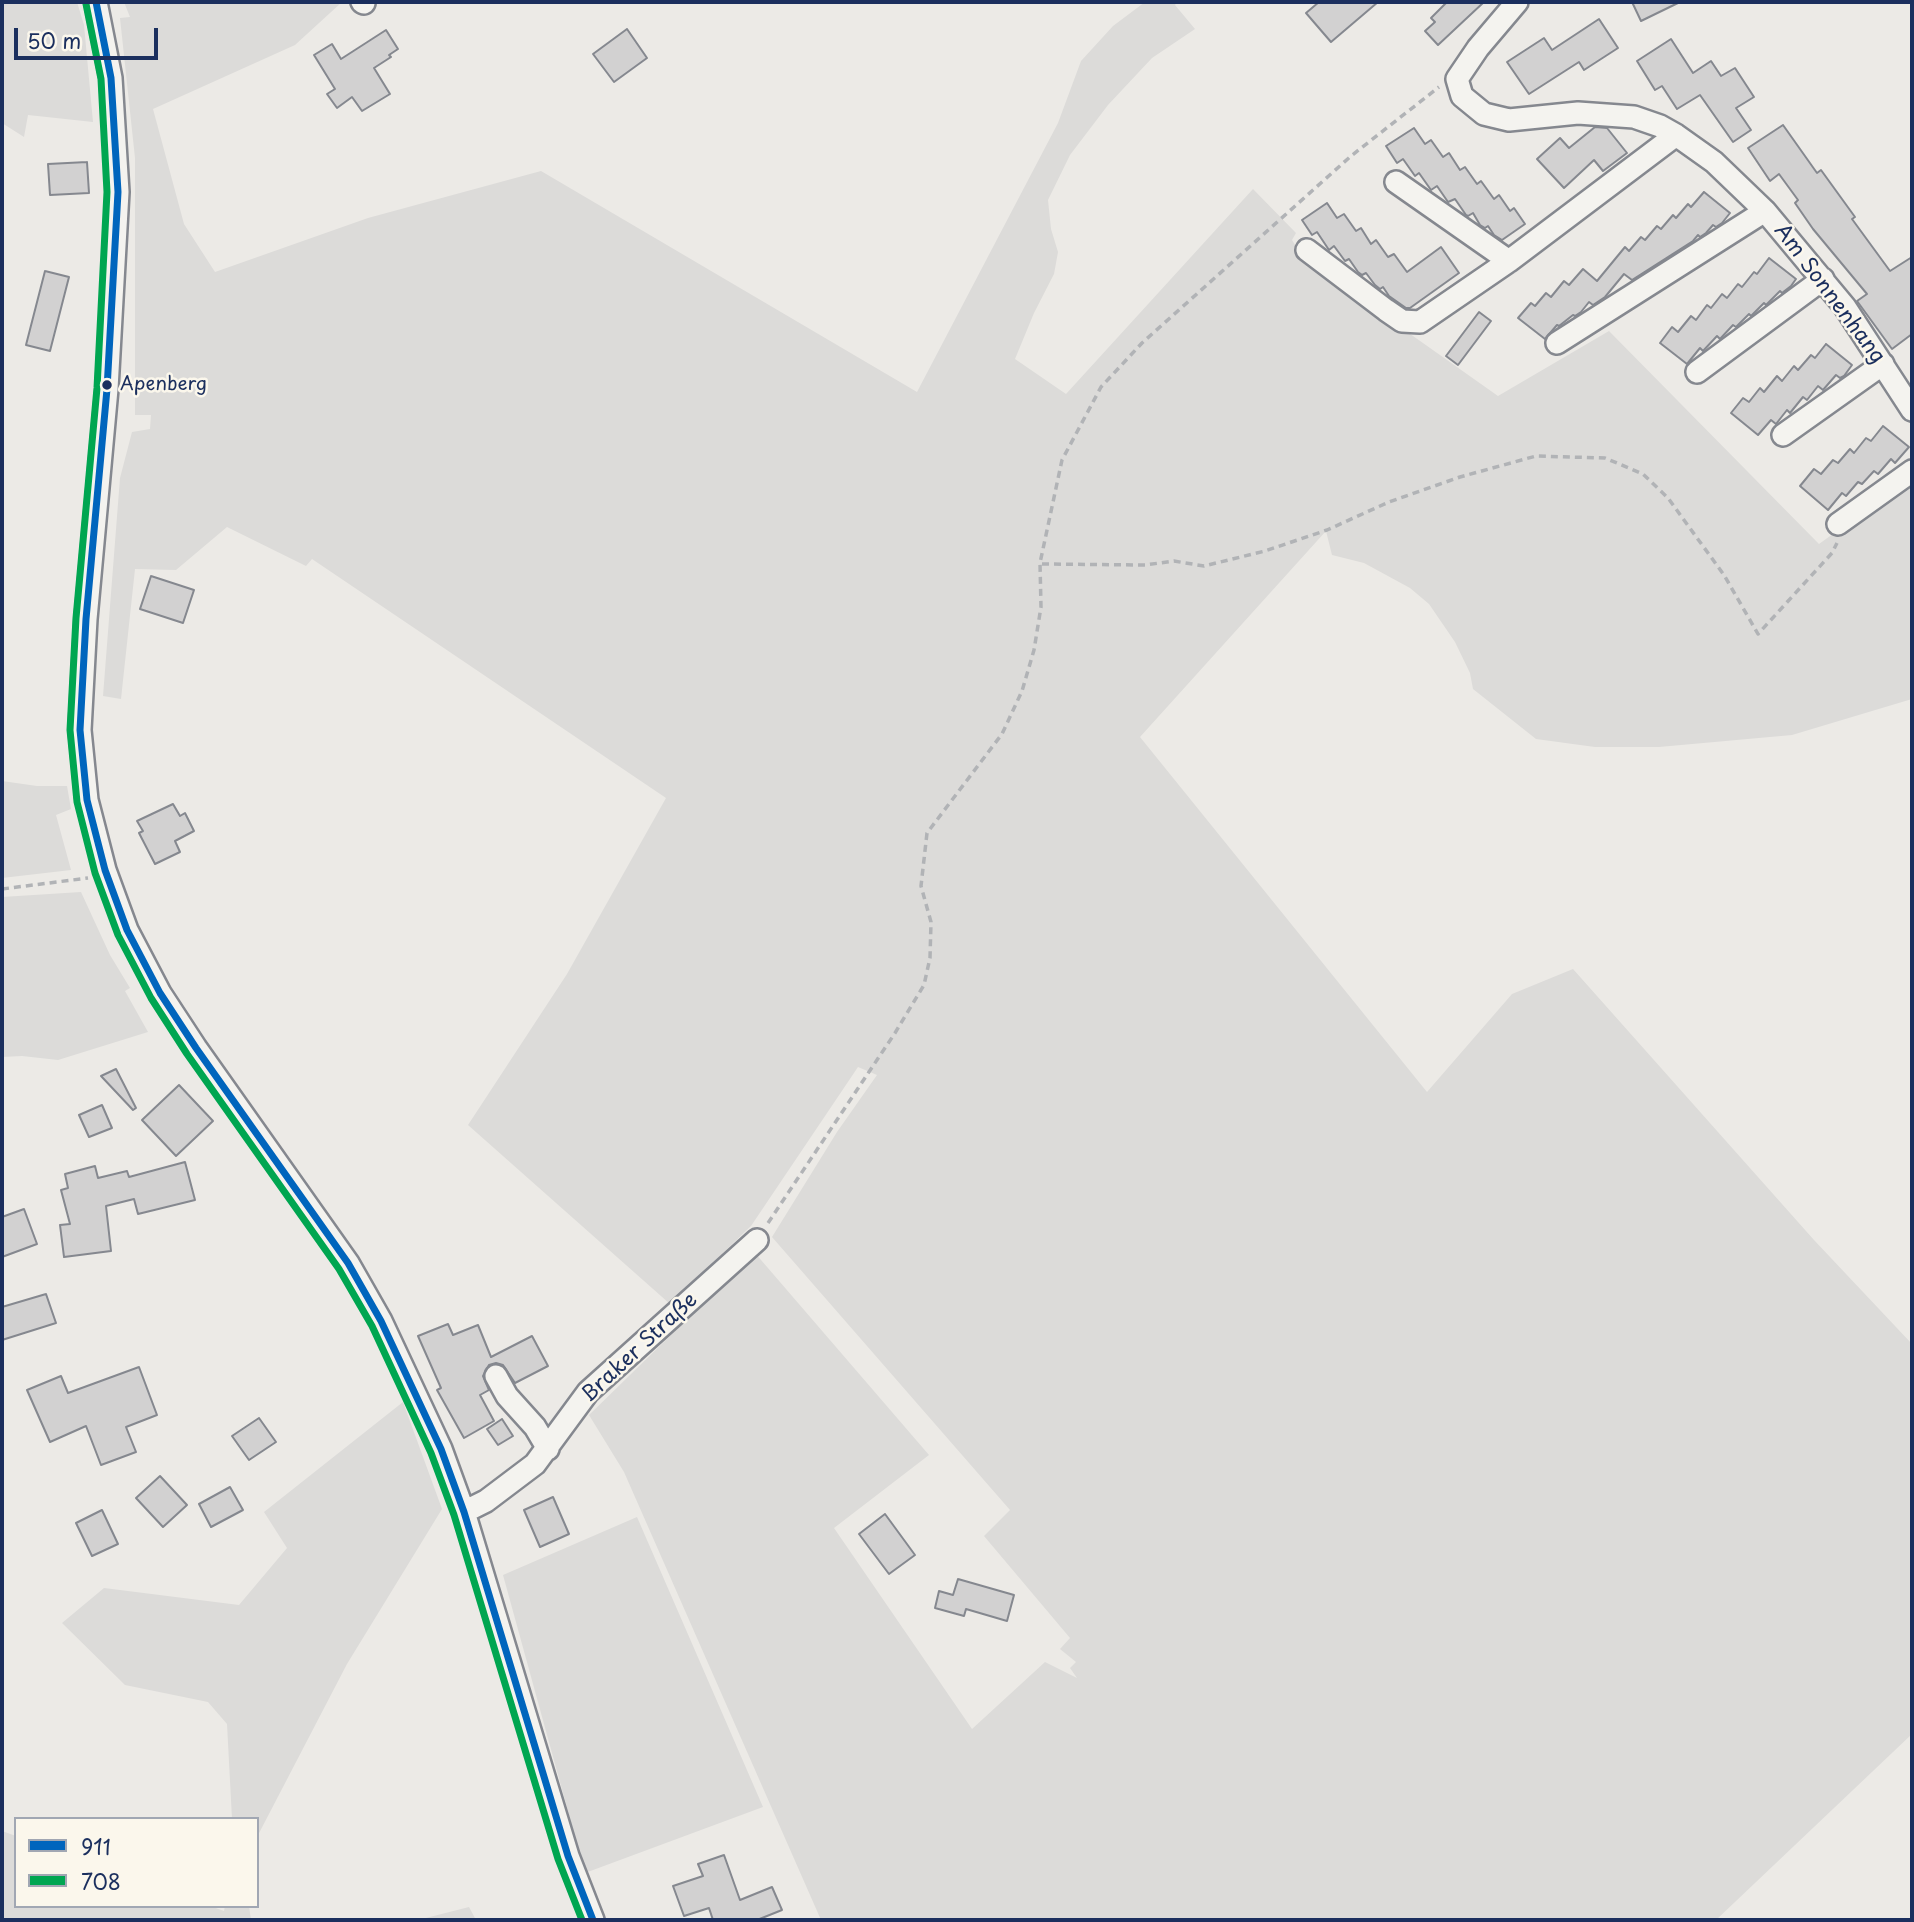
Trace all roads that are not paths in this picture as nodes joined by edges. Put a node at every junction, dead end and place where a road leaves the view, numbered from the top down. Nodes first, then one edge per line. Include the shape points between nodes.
1 (96, 2) edge
2 (1517, 2) edge
3 (1676, 135) junction
4 (1396, 182) dead end
5 (1765, 211) junction
6 (1307, 250) dead end
7 (1509, 261) junction
8 (1823, 279) junction
9 (1557, 343) dead end
10 (1883, 364) junction
11 (1697, 372) dead end
12 (1912, 410) edge
13 (1783, 435) dead end
14 (1912, 471) edge
15 (1838, 524) road end
16 (757, 1240) road end
17 (496, 1377) dead end
18 (548, 1449) junction
19 (464, 1512) junction
20 (593, 1920) edge

1 - 19 street via 111,78 118,192 80,730 87,800 127,930 160,993 348,1264 441,1449
2 - 3 street, Am Sonnenhang via 1457,79 1462,96 1484,114 1509,120 1578,113 1634,117
3 - 5 street, Am Sonnenhang via 1714,162
3 - 7 street
4 - 7 street
5 - 8 street, Am Sonnenhang
5 - 9 street
6 - 7 street via 1394,316 1420,322
8 - 10 street, Am Sonnenhang
8 - 11 street
10 - 12 street, Am Sonnenhang
10 - 13 street
14 - 15 street
16 - 18 street, Braker Straße via 589,1392
17 - 18 street
18 - 19 street, Braker Straße via 486,1501
19 - 20 street via 568,1856

